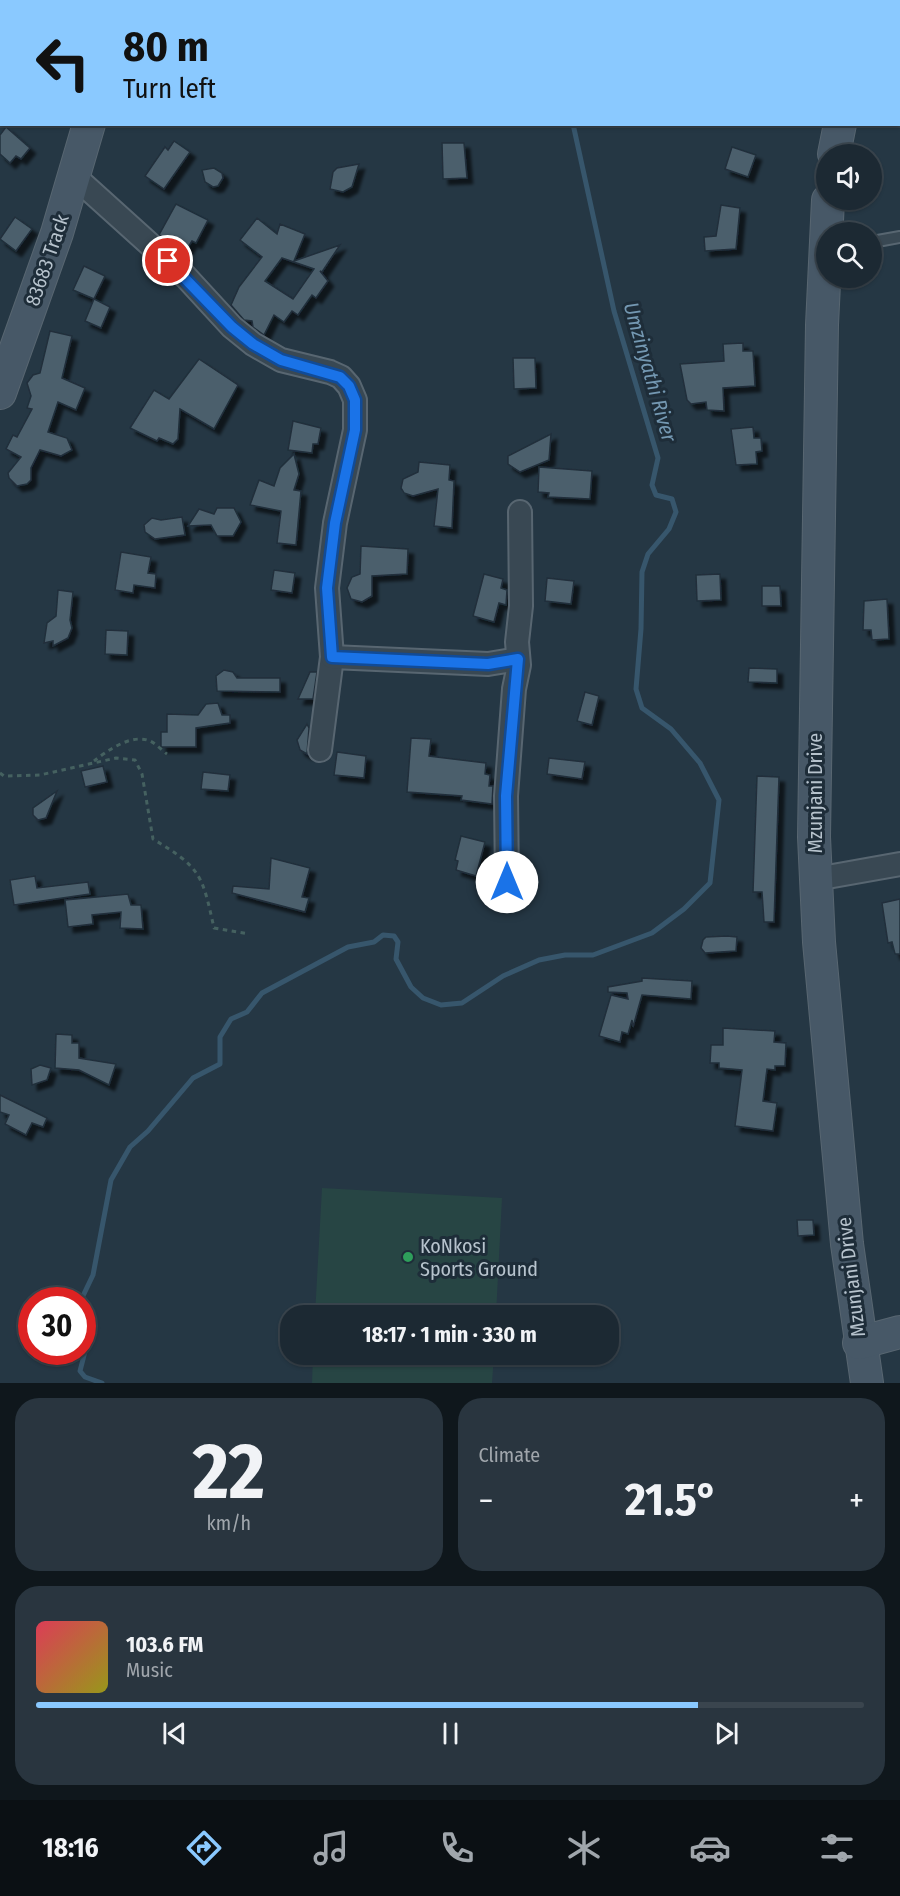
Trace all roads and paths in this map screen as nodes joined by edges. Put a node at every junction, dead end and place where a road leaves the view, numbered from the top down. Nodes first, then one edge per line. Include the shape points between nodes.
1 (88, 126) edge
2 (840, 126) edge
3 (836, 144) edge
4 (74, 176) junction
5 (900, 237) edge
6 (882, 240) edge
7 (825, 288) edge
8 (0, 393) edge
9 (520, 512) dead end
10 (332, 657) junction
11 (518, 659) junction
12 (320, 750) dead end
13 (167, 754) dead end
14 (93, 762) junction
15 (0, 773) edge
16 (900, 864) edge
17 (816, 879) junction
18 (507, 882) dead end
19 (249, 934) dead end
20 (900, 1332) edge
21 (859, 1343) junction
22 (867, 1383) edge

1 - 4 main road, 83683 Track
2 - 3 main road
4 - 8 main road, 83683 Track
4 - 10 street via 186,277 253,344 281,360 330,372 349,386 355,400 355,430 335,523 327,588
5 - 6 lane
7 - 17 main road, Mzunjani Drive via 815,700
9 - 11 street
10 - 11 street via 488,664
10 - 12 street
11 - 18 street via 506,796
13 - 14 path via 148,740 136,739 109,749
14 - 15 path via 40,775
14 - 19 path via 135,759 142,774 153,839 186,859 204,883 214,928
16 - 17 street
17 - 21 main road, Mzunjani Drive via 829,1065
20 - 21 main road
21 - 22 main road, Mzunjani Drive

